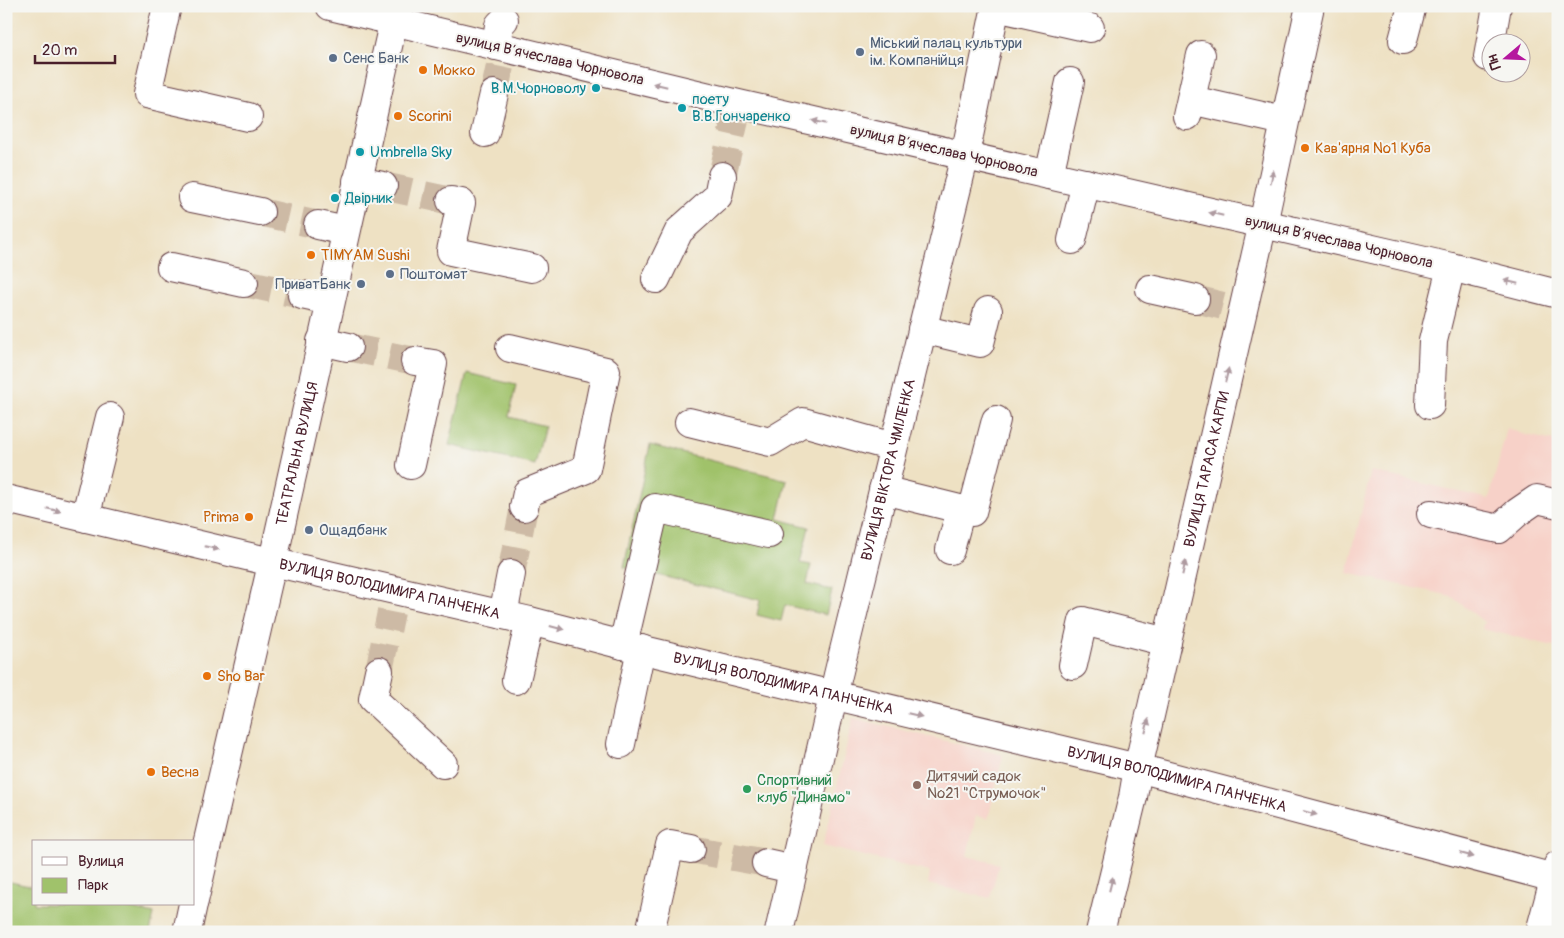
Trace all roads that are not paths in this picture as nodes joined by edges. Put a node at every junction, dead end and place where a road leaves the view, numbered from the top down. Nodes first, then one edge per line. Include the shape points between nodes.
1 (167, 6) edge
2 (330, 6) edge
3 (996, 6) edge
4 (1310, 6) edge
5 (1412, 6) edge
6 (1497, 6) edge
7 (395, 14) edge
8 (504, 20) dead end
9 (1090, 28) dead end
10 (1492, 32) edge
11 (1403, 40) dead end
12 (500, 54) junction
13 (1201, 55) dead end
14 (1070, 82) dead end
15 (494, 94) tunnel mouth
16 (1191, 100) junction
17 (248, 117) dead end
18 (1284, 121) junction
19 (1211, 124) dead end
20 (485, 133) dead end
21 (964, 155) junction
22 (1049, 175) junction
23 (722, 176) tunnel mouth
24 (1086, 184) junction
25 (192, 198) dead end
26 (451, 202) dead end
27 (260, 212) tunnel mouth
28 (1262, 224) junction
29 (318, 225) tunnel mouth
30 (346, 231) junction
31 (1072, 240) dead end
32 (171, 267) dead end
33 (1451, 267) junction
34 (532, 268) dead end
35 (656, 279) dead end
36 (244, 283) tunnel mouth
37 (1150, 289) dead end
38 (1558, 294) edge
39 (302, 295) tunnel mouth
40 (1195, 299) tunnel mouth
41 (330, 301) junction
42 (988, 311) dead end
43 (922, 329) junction
44 (321, 341) junction
45 (348, 347) tunnel mouth
46 (510, 348) dead end
47 (415, 361) tunnel mouth
48 (1430, 405) dead end
49 (110, 417) dead end
50 (996, 420) dead end
51 (689, 422) dead end
52 (893, 447) junction
53 (411, 465) dead end
54 (883, 490) junction
55 (6, 499) edge
56 (1558, 504) edge
57 (524, 507) tunnel mouth
58 (961, 509) junction
59 (1431, 514) dead end
60 (88, 518) junction
61 (769, 534) dead end
62 (950, 550) dead end
63 (272, 562) junction
64 (511, 574) tunnel mouth
65 (503, 615) junction
66 (530, 621) junction
67 (1167, 642) junction
68 (632, 647) junction
69 (1072, 665) dead end
70 (379, 671) tunnel mouth
71 (516, 680) dead end
72 (834, 695) junction
73 (621, 744) dead end
74 (443, 764) dead end
75 (1138, 768) junction
76 (691, 849) tunnel mouth
77 (766, 863) tunnel mouth
78 (793, 869) junction
79 (1557, 874) edge
80 (195, 894) edge
81 (192, 906) edge
82 (187, 932) edge
83 (650, 932) edge
84 (779, 932) edge
85 (1100, 932) edge
86 (1540, 932) edge

1 - 17 street via 147,94
2 - 7 street, вулиця Вʼячеслава Чорновола
3 - 9 street
3 - 21 street, ВУЛИЦЯ ВІКТОРА ЧМІЛЕНКА
4 - 18 street, ВУЛИЦЯ ТАРАСА КАРПИ
5 - 11 street
6 - 10 street
7 - 12 street, вулиця Вʼячеслава Чорновола
7 - 30 street, ТЕАТРАЛЬНА ВУЛИЦЯ via 370,183
8 - 12 street via 499,25
21 -> 12 street, вулиця Вʼячеслава Чорновола via 737,112
13 - 16 street
14 - 22 street
15 - 20 street
16 - 18 street
16 - 19 street via 1186,117
28 -> 18 street, ВУЛИЦЯ ТАРАСА КАРПИ
21 - 22 street, вулиця Вʼячеслава Чорновола
21 - 43 street, ВУЛИЦЯ ВІКТОРА ЧМІЛЕНКА
22 - 24 street, вулиця Вʼячеслава Чорновола
23 - 35 street via 718,196 679,231
28 -> 24 street, вулиця Вʼячеслава Чорновола
24 - 31 street
25 - 27 street
26 - 34 street via 461,204 451,251
28 - 33 street, вулиця Вʼячеслава Чорновола
67 -> 28 street, ВУЛИЦЯ ТАРАСА КАРПИ via 1232,308
29 - 30 street
30 - 41 street, ТЕАТРАЛЬНА ВУЛИЦЯ
32 - 36 street
38 -> 33 street, вулиця Вʼячеслава Чорновола
33 - 48 street via 1433,341
37 - 40 street
39 - 41 street
41 - 44 street, ТЕАТРАЛЬНА ВУЛИЦЯ
42 - 43 street via 980,343
43 - 52 street, ВУЛИЦЯ ВІКТОРА ЧМІЛЕНКА
44 - 45 street
44 - 63 street, ТЕАТРАЛЬНА ВУЛИЦЯ
46 - 57 street via 606,371 586,469 527,493
47 - 53 street via 433,364
49 - 60 street
50 - 58 street via 972,512
51 - 52 street via 770,442 803,422
52 - 54 street, ВУЛИЦЯ ВІКТОРА ЧМІЛЕНКА
54 - 58 street
54 - 72 street, ВУЛИЦЯ ВІКТОРА ЧМІЛЕНКА
55 -> 60 street, ВУЛИЦЯ ВОЛОДИМИРА ПАНЧЕНКА
56 - 59 street via 1537,499 1499,529
58 - 62 street
60 -> 63 street, ВУЛИЦЯ ВОЛОДИМИРА ПАНЧЕНКА
61 - 68 street via 655,508
63 - 65 street, ВУЛИЦЯ ВОЛОДИМИРА ПАНЧЕНКА via 394,602
63 - 80 street, ТЕАТРАЛЬНА ВУЛИЦЯ
64 - 65 street
65 - 66 street, ВУЛИЦЯ ВОЛОДИМИРА ПАНЧЕНКА
66 -> 68 street, ВУЛИЦЯ ВОЛОДИМИРА ПАНЧЕНКА
66 - 71 street
67 - 69 street via 1083,621
75 -> 67 street, ВУЛИЦЯ ТАРАСА КАРПИ
68 - 72 street, ВУЛИЦЯ ВОЛОДИМИРА ПАНЧЕНКА
68 - 73 street
70 - 74 street via 373,699
72 -> 75 street, ВУЛИЦЯ ВОЛОДИМИРА ПАНЧЕНКА
72 - 78 street, ВУЛИЦЯ ВІКТОРА ЧМІЛЕНКА
75 -> 79 street, ВУЛИЦЯ ВОЛОДИМИРА ПАНЧЕНКА
85 -> 75 street, ВУЛИЦЯ ТАРАСА КАРПИ
76 - 83 street via 670,845
77 - 78 street
78 - 84 street, ВУЛИЦЯ ВІКТОРА ЧМІЛЕНКА
79 - 86 street
81 - 82 street, ТЕАТРАЛЬНА ВУЛИЦЯ

